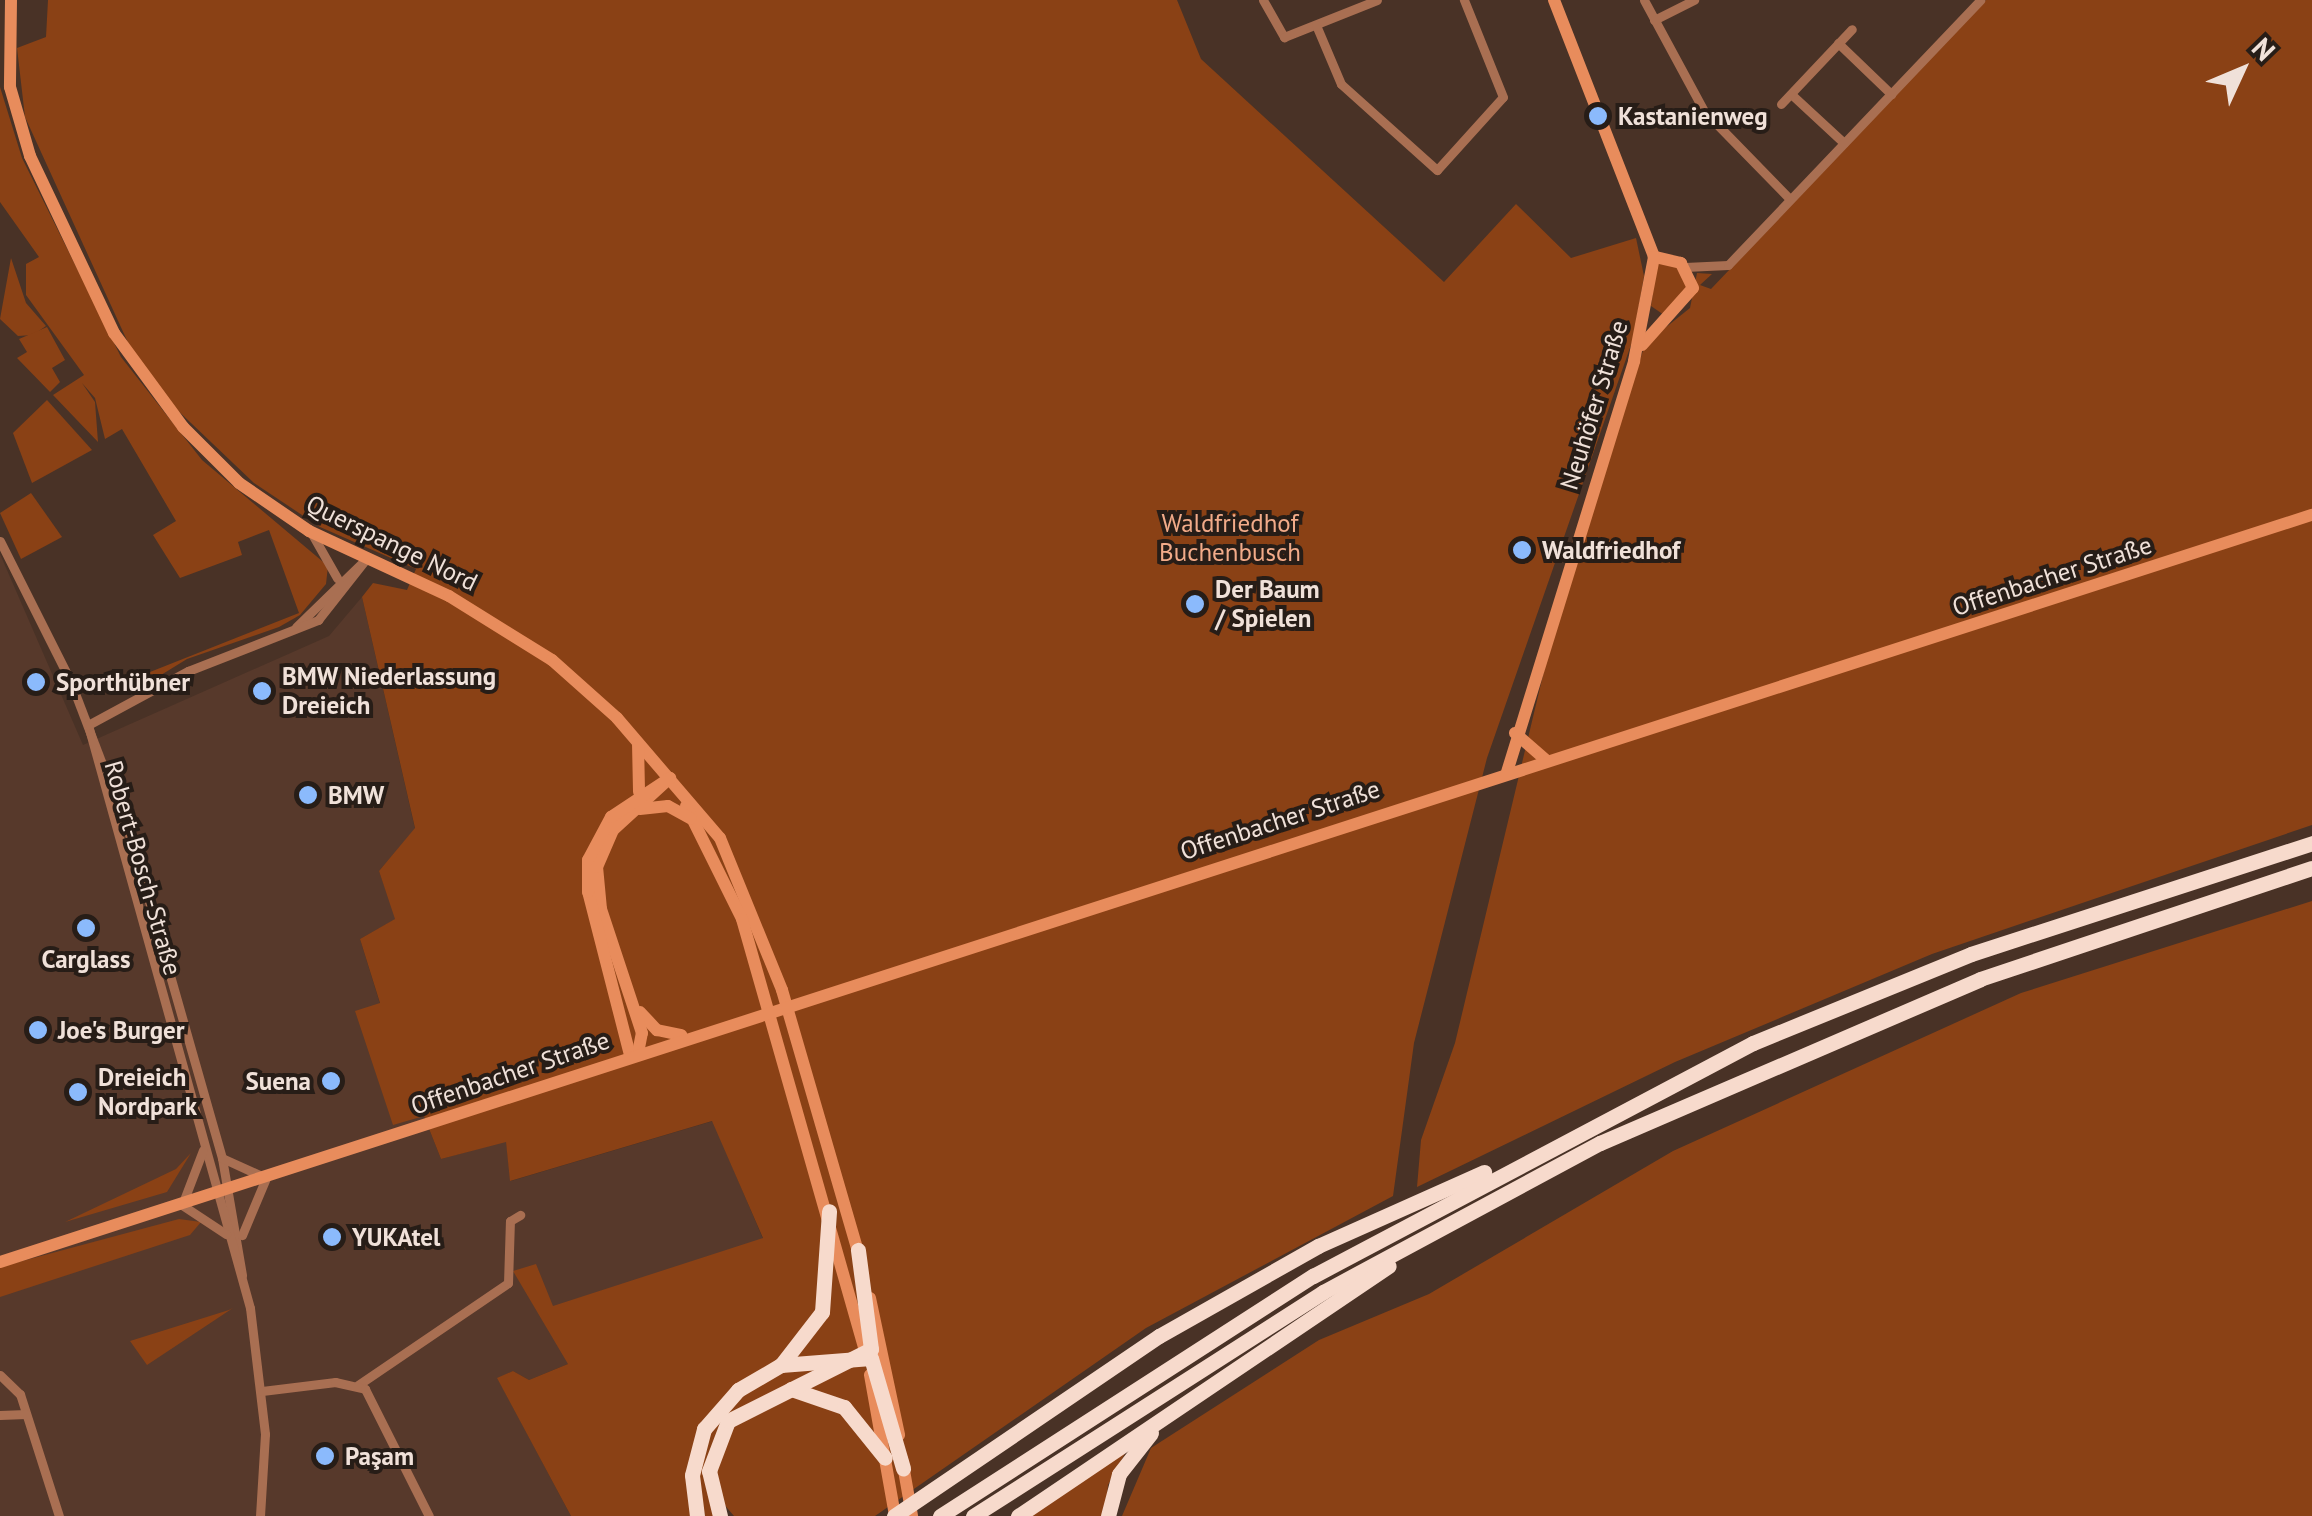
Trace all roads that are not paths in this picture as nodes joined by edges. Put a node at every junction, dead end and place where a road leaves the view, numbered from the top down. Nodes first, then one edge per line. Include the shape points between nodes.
1 (1263, 0) edge
2 (1377, 0) edge
3 (1464, 0) edge
4 (1554, 0) edge
5 (1644, 0) edge
6 (1694, 0) edge
7 (1980, 0) edge
8 (5, 1) edge
9 (1654, 20) junction
10 (1316, 25) junction
11 (1852, 29) dead end
12 (2, 30) edge
13 (1838, 43) junction
14 (4, 63) edge
15 (1791, 94) junction
16 (1890, 94) junction
17 (1781, 104) dead end
18 (1844, 143) junction
19 (1790, 199) junction
20 (1654, 257) junction
21 (1685, 267) junction
22 (1646, 306) junction
23 (1668, 320) junction
24 (1634, 361) junction
25 (2312, 515) edge
26 (309, 531) junction
27 (0, 541) edge
28 (366, 559) junction
29 (337, 578) junction
30 (281, 636) junction
31 (88, 724) junction
32 (1515, 733) junction
33 (637, 740) junction
34 (1549, 760) junction
35 (1508, 772) junction
36 (670, 778) junction
37 (639, 792) junction
38 (637, 809) junction
39 (696, 822) junction
40 (2312, 842) edge
41 (2312, 868) edge
42 (632, 996) junction
43 (688, 1036) junction
44 (631, 1055) junction
45 (203, 1150) junction
46 (222, 1158) junction
47 (1512, 1164) junction
48 (266, 1178) junction
49 (223, 1192) junction
50 (182, 1205) junction
51 (830, 1212) junction
52 (520, 1215) dead end
53 (1448, 1222) junction
54 (226, 1234) junction
55 (241, 1238) junction
56 (858, 1250) junction
57 (0, 1262) edge
58 (242, 1278) junction
59 (866, 1356) junction
60 (781, 1366) junction
61 (0, 1374) edge
62 (358, 1385) junction
63 (788, 1388) junction
64 (262, 1390) junction
65 (1200, 1392) junction
66 (26, 1414) junction
67 (0, 1415) edge
68 (885, 1458) junction
69 (904, 1471) junction
70 (59, 1516) edge
71 (260, 1516) edge
72 (429, 1516) edge
73 (697, 1516) edge
74 (720, 1516) edge
75 (894, 1516) edge
76 (912, 1516) edge
77 (940, 1516) edge
78 (974, 1516) edge
79 (1018, 1516) edge
80 (1108, 1516) edge

1 - 10 street via 1280,36
2 - 10 street
3 - 10 street via 1503,97 1437,170 1340,84
4 - 20 main road
5 - 9 street
6 - 9 street
7 - 16 street
8 - 12 main road, Querspange Nord
9 - 19 street via 1710,119
11 - 13 street
12 - 14 main road, Querspange Nord
13 - 15 street
13 - 16 street
14 - 26 main road, Querspange Nord via 30,156 127,355 211,458
15 - 17 street
15 - 18 street
16 - 18 street
18 - 19 street
19 - 21 street via 1725,268
20 - 21 main road
20 - 22 main road, Neuhöfer Straße
21 - 23 main road via 1692,296
22 - 23 main road
22 - 24 main road, Neuhöfer Straße
23 - 24 main road
24 - 32 main road, Neuhöfer Straße
25 - 34 main road, Offenbacher Straße
26 - 28 main road, Querspange Nord
26 - 29 street
27 - 31 street, Robert-Bosch-Straße
28 - 29 street
28 - 30 street via 325,615
28 - 33 main road, Querspange Nord via 517,635
29 - 30 street
30 - 31 street
31 - 45 street, Robert-Bosch-Straße
31 - 46 street, Robert-Bosch-Straße via 132,842
32 - 34 main road
32 - 35 main road, Neuhöfer Straße
33 - 36 main road, Querspange Nord
33 - 37 main road
34 - 35 main road, Offenbacher Straße
35 - 43 main road, Offenbacher Straße
36 - 37 main road
36 - 38 main road
36 - 39 main road
36 - 56 main road, Querspange Nord via 720,838 750,894
37 - 44 main road via 598,836 586,875
38 - 39 main road via 668,806
38 - 42 main road via 604,844 596,879
39 - 51 main road via 766,995
40 - 47 highway via 1844,1005
41 - 53 highway via 1891,1016 1600,1143
42 - 43 main road via 654,1028
42 - 44 main road
43 - 44 main road, Offenbacher Straße
44 - 48 main road, Offenbacher Straße
45 - 49 street, Robert-Bosch-Straße
45 - 50 street
46 - 48 street
46 - 49 street, Robert-Bosch-Straße
47 - 75 highway via 1472,1175 1318,1246 1159,1336
47 - 77 highway via 1221,1331
48 - 49 main road, Offenbacher Straße
48 - 55 street
49 - 50 main road, Offenbacher Straße
49 - 54 street
49 - 55 street
50 - 54 street
50 - 57 main road, Offenbacher Straße
51 - 59 main road
51 - 60 highway via 822,1312
52 - 62 street via 510,1221 508,1283
53 - 65 highway
53 - 78 highway via 1229,1348
54 - 58 street
55 - 58 street
56 - 59 highway via 873,1335
56 - 69 main road, Querspange Nord
58 - 64 street
59 - 60 highway
59 - 63 highway
59 - 68 main road
59 - 69 highway via 883,1375
60 - 73 highway via 738,1390 704,1429 692,1475
61 - 66 street via 13,1382
62 - 64 street
62 - 72 street via 384,1412
63 - 68 highway via 844,1407
63 - 74 highway via 749,1403 720,1431 709,1471
64 - 71 street
65 - 79 highway
65 - 80 highway via 1128,1458
66 - 67 street
66 - 70 street
68 - 75 main road
69 - 76 main road, Querspange Nord

